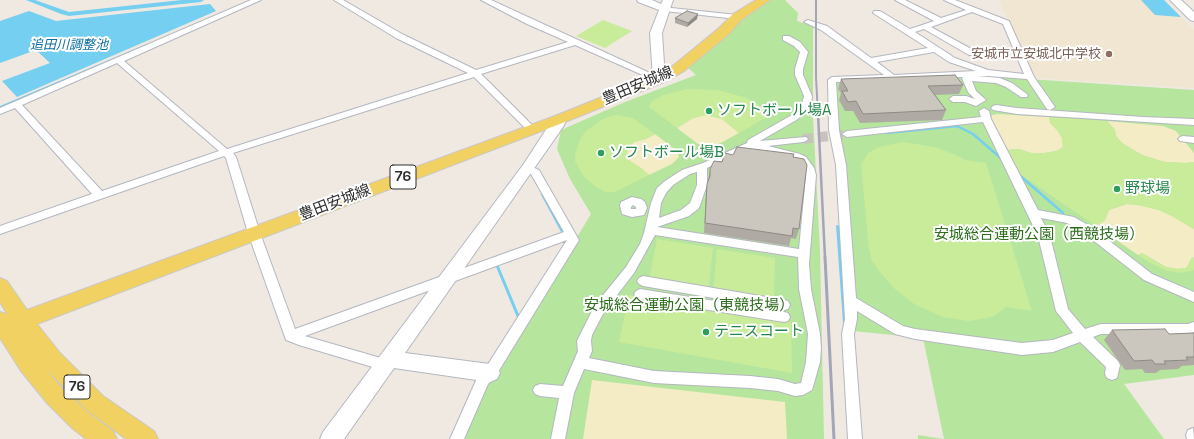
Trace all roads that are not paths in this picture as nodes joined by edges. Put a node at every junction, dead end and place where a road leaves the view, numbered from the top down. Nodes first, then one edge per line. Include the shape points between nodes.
1 (338, 0) edge
2 (485, 0) edge
3 (642, 0) edge
4 (764, 0) edge
5 (900, 0) edge
6 (948, 0) edge
7 (1175, 0) edge
8 (253, 1) edge
9 (667, 4) edge
10 (972, 10) junction
11 (877, 13) dead end
12 (737, 17) junction
13 (1194, 17) edge
14 (808, 22) dead end
15 (940, 22) junction
16 (926, 27) junction
17 (909, 32) junction
18 (786, 38) dead end
19 (575, 42) junction
20 (935, 49) junction
21 (972, 53) dead end
22 (118, 60) junction
23 (869, 61) junction
24 (475, 73) junction
25 (988, 73) junction
26 (892, 77) junction
27 (1030, 77) junction
28 (659, 79) junction
29 (1024, 94) dead end
30 (953, 99) dead end
31 (978, 102) junction
32 (16, 104) junction
33 (1050, 107) dead end
34 (996, 108) junction
35 (0, 111) edge
36 (985, 115) junction
37 (560, 119) junction
38 (1192, 124) edge
39 (531, 129) junction
40 (847, 134) tunnel mouth
41 (803, 139) tunnel mouth
42 (1183, 139) dead end
43 (1194, 140) edge
44 (746, 146) junction
45 (227, 152) junction
46 (702, 166) junction
47 (528, 168) junction
48 (100, 196) junction
49 (1034, 214) junction
50 (651, 227) junction
51 (0, 230) edge
52 (254, 233) junction
53 (571, 234) junction
54 (804, 254) junction
55 (449, 278) junction
56 (643, 281) dead end
57 (0, 286) edge
58 (640, 294) dead end
59 (1194, 297) edge
60 (852, 302) dead end
61 (784, 305) dead end
62 (784, 318) dead end
63 (7, 324) edge
64 (1194, 327) edge
65 (291, 336) junction
66 (1083, 336) junction
67 (388, 362) junction
68 (580, 362) junction
69 (1112, 374) dead end
70 (490, 376) junction
71 (540, 390) dead end
72 (567, 393) junction
73 (105, 439) edge
74 (146, 439) edge
75 (331, 439) edge
76 (457, 439) edge
77 (558, 439) edge
78 (856, 439) edge

1 - 24 street via 399,36
2 - 19 street
3 - 9 street
4 - 12 main road, 豊田安城線 / 76
5 - 15 street
6 - 10 street
7 - 13 street
8 - 22 street
9 - 12 street
9 - 28 street via 656,33
10 - 15 street
10 - 27 street via 1006,23
11 - 17 street
12 - 28 main road, 豊田安城線 / 76 via 679,68
14 - 23 street via 824,28
15 - 16 street
16 - 17 street
16 - 21 street
17 - 20 street
18 - 44 street via 797,44 804,52 799,75 808,96 806,105 795,118
19 - 24 street
19 - 28 street
20 - 23 street
20 - 25 street via 952,60
22 - 32 street
22 - 45 street
23 - 26 street
24 - 39 street
24 - 45 street
25 - 26 street
25 - 27 street
26 - 78 street via 832,80 834,130 841,165 851,318 848,334
27 - 33 street
28 - 37 main road, 豊田安城線 / 76
29 - 31 street via 997,80 966,78
30 - 31 street
31 - 34 street via 991,102
31 - 36 street via 977,107
32 - 35 street
32 - 48 street
34 - 36 street
34 - 38 street via 1144,120 1147,118
36 - 40 street
36 - 49 street
37 - 39 main road, 豊田安城線 / 76
37 - 47 street
39 - 52 main road, 豊田安城線 / 76
41 - 44 street
42 - 43 street
44 - 46 street
44 - 54 street via 796,156 809,168 811,175
45 - 48 street
45 - 52 street via 231,157
46 - 50 street via 668,183 656,203
46 - 50 street via 702,185 695,205 675,218
47 - 53 street via 535,172
47 - 55 street
48 - 51 street
49 - 59 street via 1070,220 1089,231 1148,277
49 - 66 street via 1044,236 1062,311
50 - 54 street
50 - 68 street via 645,245 631,269 599,310 586,334 585,350
52 - 63 main road, 豊田安城線 / 76
52 - 65 street
53 - 55 street
53 - 70 street via 573,240
54 - 68 street via 805,289 814,334 814,348 809,382 803,389 795,390 750,382 654,377
55 - 65 street
55 - 67 street
56 - 61 street
57 - 63 main road, 76
58 - 62 street
60 - 66 street via 900,330 915,334 1022,349 1053,346
63 - 73 main road, 76 via 29,364 55,396
63 - 74 main road, 76 via 52,360 78,388
64 - 66 street via 1101,329
65 - 67 street
66 - 69 street via 1113,365
67 - 70 street
67 - 75 street
68 - 72 street
70 - 76 street
71 - 72 street
72 - 77 street

